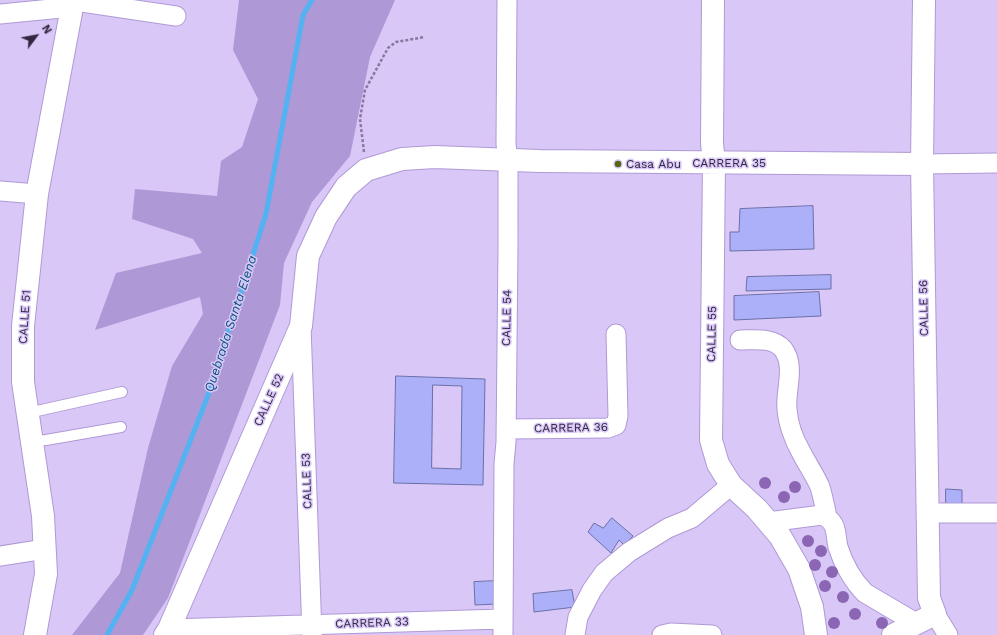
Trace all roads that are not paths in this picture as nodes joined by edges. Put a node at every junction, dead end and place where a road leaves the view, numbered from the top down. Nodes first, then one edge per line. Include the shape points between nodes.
1 (507, 0) edge
2 (713, 0) edge
3 (924, 0) edge
4 (74, 3) edge
5 (0, 14) edge
6 (176, 16) dead end
7 (508, 161) junction
8 (714, 163) junction
9 (997, 163) edge
10 (922, 164) junction
11 (366, 170) joint
12 (0, 191) edge
13 (37, 194) junction
14 (302, 326) junction
15 (616, 334) dead end
16 (740, 340) dead end
17 (122, 392) dead end
18 (28, 414) junction
19 (121, 427) dead end
20 (506, 429) junction
21 (32, 441) junction
22 (731, 486) junction
23 (928, 513) junction
24 (997, 513) edge
25 (827, 517) junction
26 (768, 522) junction
27 (45, 549) junction
28 (0, 556) edge
29 (925, 619) junction
30 (503, 627) edge
31 (312, 630) edge
32 (167, 632) edge
33 (35, 635) edge
34 (576, 635) edge
35 (662, 635) edge
36 (712, 635) edge
37 (816, 635) edge
38 (893, 635) edge
39 (948, 635) edge

1 - 7 street, CALLE 54
2 - 8 street, CALLE 55
3 - 10 street, CALLE 56
4 - 5 street
4 - 6 street
4 - 13 street, CALLE 51
7 - 8 street, CARRERA 35
7 - 11 street, CARRERA 35 via 435,157 402,159
7 - 20 street, CALLE 54
8 - 10 street, CARRERA 35
8 - 22 street, CALLE 55 via 711,440 718,464
9 - 10 street, CARRERA 35
10 - 23 street, CALLE 56
11 - 14 street, CALLE 52 via 346,188 326,217 308,256
12 - 13 street
13 - 18 street, CALLE 51 via 23,326 23,382
14 - 31 street, CALLE 53
14 - 32 street, CALLE 52
15 - 20 street, CARRERA 36 via 616,425 608,428
16 - 25 street via 776,343 787,356 788,417 801,452 820,488
17 - 18 lane
18 - 21 street, CALLE 51
19 - 21 lane
20 - 30 street, CALLE 54
21 - 27 street, CALLE 51
22 - 26 street, CALLE 55
22 - 34 street via 692,518 668,528 629,552 604,573 578,618
23 - 24 street
23 - 29 street, CALLE 56 via 929,598
25 - 26 street via 822,515
25 - 29 street via 836,531 838,546 859,587 866,593
26 - 37 street, CALLE 55 via 780,536 799,570 812,607
27 - 28 street
27 - 33 street, CALLE 51 via 46,574
29 - 38 street
29 - 39 street
30 - 31 street, CARRERA 33 via 353,623
31 - 32 street, CARRERA 33
35 - 36 street

